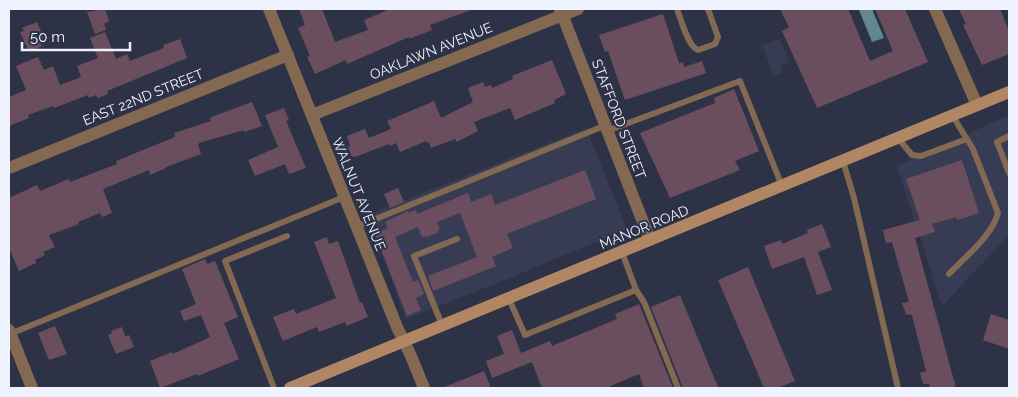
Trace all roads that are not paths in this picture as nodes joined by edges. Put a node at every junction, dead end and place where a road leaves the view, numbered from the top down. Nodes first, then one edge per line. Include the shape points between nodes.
1 (269, 9) edge
2 (578, 9) edge
3 (677, 9) edge
4 (708, 9) edge
5 (935, 9) edge
6 (561, 12) edge
7 (288, 55) junction
8 (1009, 92) edge
9 (977, 105) junction
10 (312, 115) junction
11 (952, 115) junction
12 (606, 129) junction
13 (1009, 136) edge
14 (898, 138) junction
15 (967, 139) junction
16 (843, 161) junction
17 (9, 168) edge
18 (1009, 172) edge
19 (782, 186) junction
20 (344, 197) junction
21 (356, 227) junction
22 (287, 236) dead end
23 (457, 239) dead end
24 (650, 240) junction
25 (622, 252) junction
26 (949, 274) dead end
27 (636, 290) junction
28 (509, 299) junction
29 (443, 327) junction
30 (10, 332) edge
31 (404, 343) junction
32 (32, 388) edge
33 (274, 388) edge
34 (290, 388) edge
35 (424, 388) edge
36 (678, 388) edge
37 (898, 388) edge

1 - 7 street, WALNUT AVENUE
2 - 6 street
3 - 4 lane via 693,49 698,50 714,44 718,37
5 - 9 street
6 - 10 street, OAKLAWN AVENUE
6 - 12 street, STAFFORD STREET
7 - 10 street, WALNUT AVENUE
7 - 17 street, EAST 22ND STREET
8 - 9 main road, MANOR ROAD
9 - 11 main road, MANOR ROAD
10 - 20 street, WALNUT AVENUE
11 - 14 main road, MANOR ROAD
11 - 15 lane
12 - 19 lane via 740,81
12 - 21 lane
12 - 24 street, STAFFORD STREET
13 - 18 lane via 997,142
14 - 15 lane via 912,155 922,156
14 - 16 main road, MANOR ROAD
15 - 26 lane via 998,213 988,233
16 - 19 main road, MANOR ROAD
16 - 37 lane
19 - 24 main road, MANOR ROAD
20 - 21 street, WALNUT AVENUE
20 - 30 lane
21 - 31 street, WALNUT AVENUE
22 - 33 lane via 225,261
23 - 29 lane via 414,256
24 - 25 main road, MANOR ROAD
25 - 27 lane
25 - 28 main road, MANOR ROAD
27 - 28 lane via 524,335
27 - 36 lane via 644,302
28 - 29 main road, MANOR ROAD
29 - 31 main road, MANOR ROAD
30 - 32 street
31 - 34 main road, MANOR ROAD
31 - 35 street, WALNUT AVENUE

